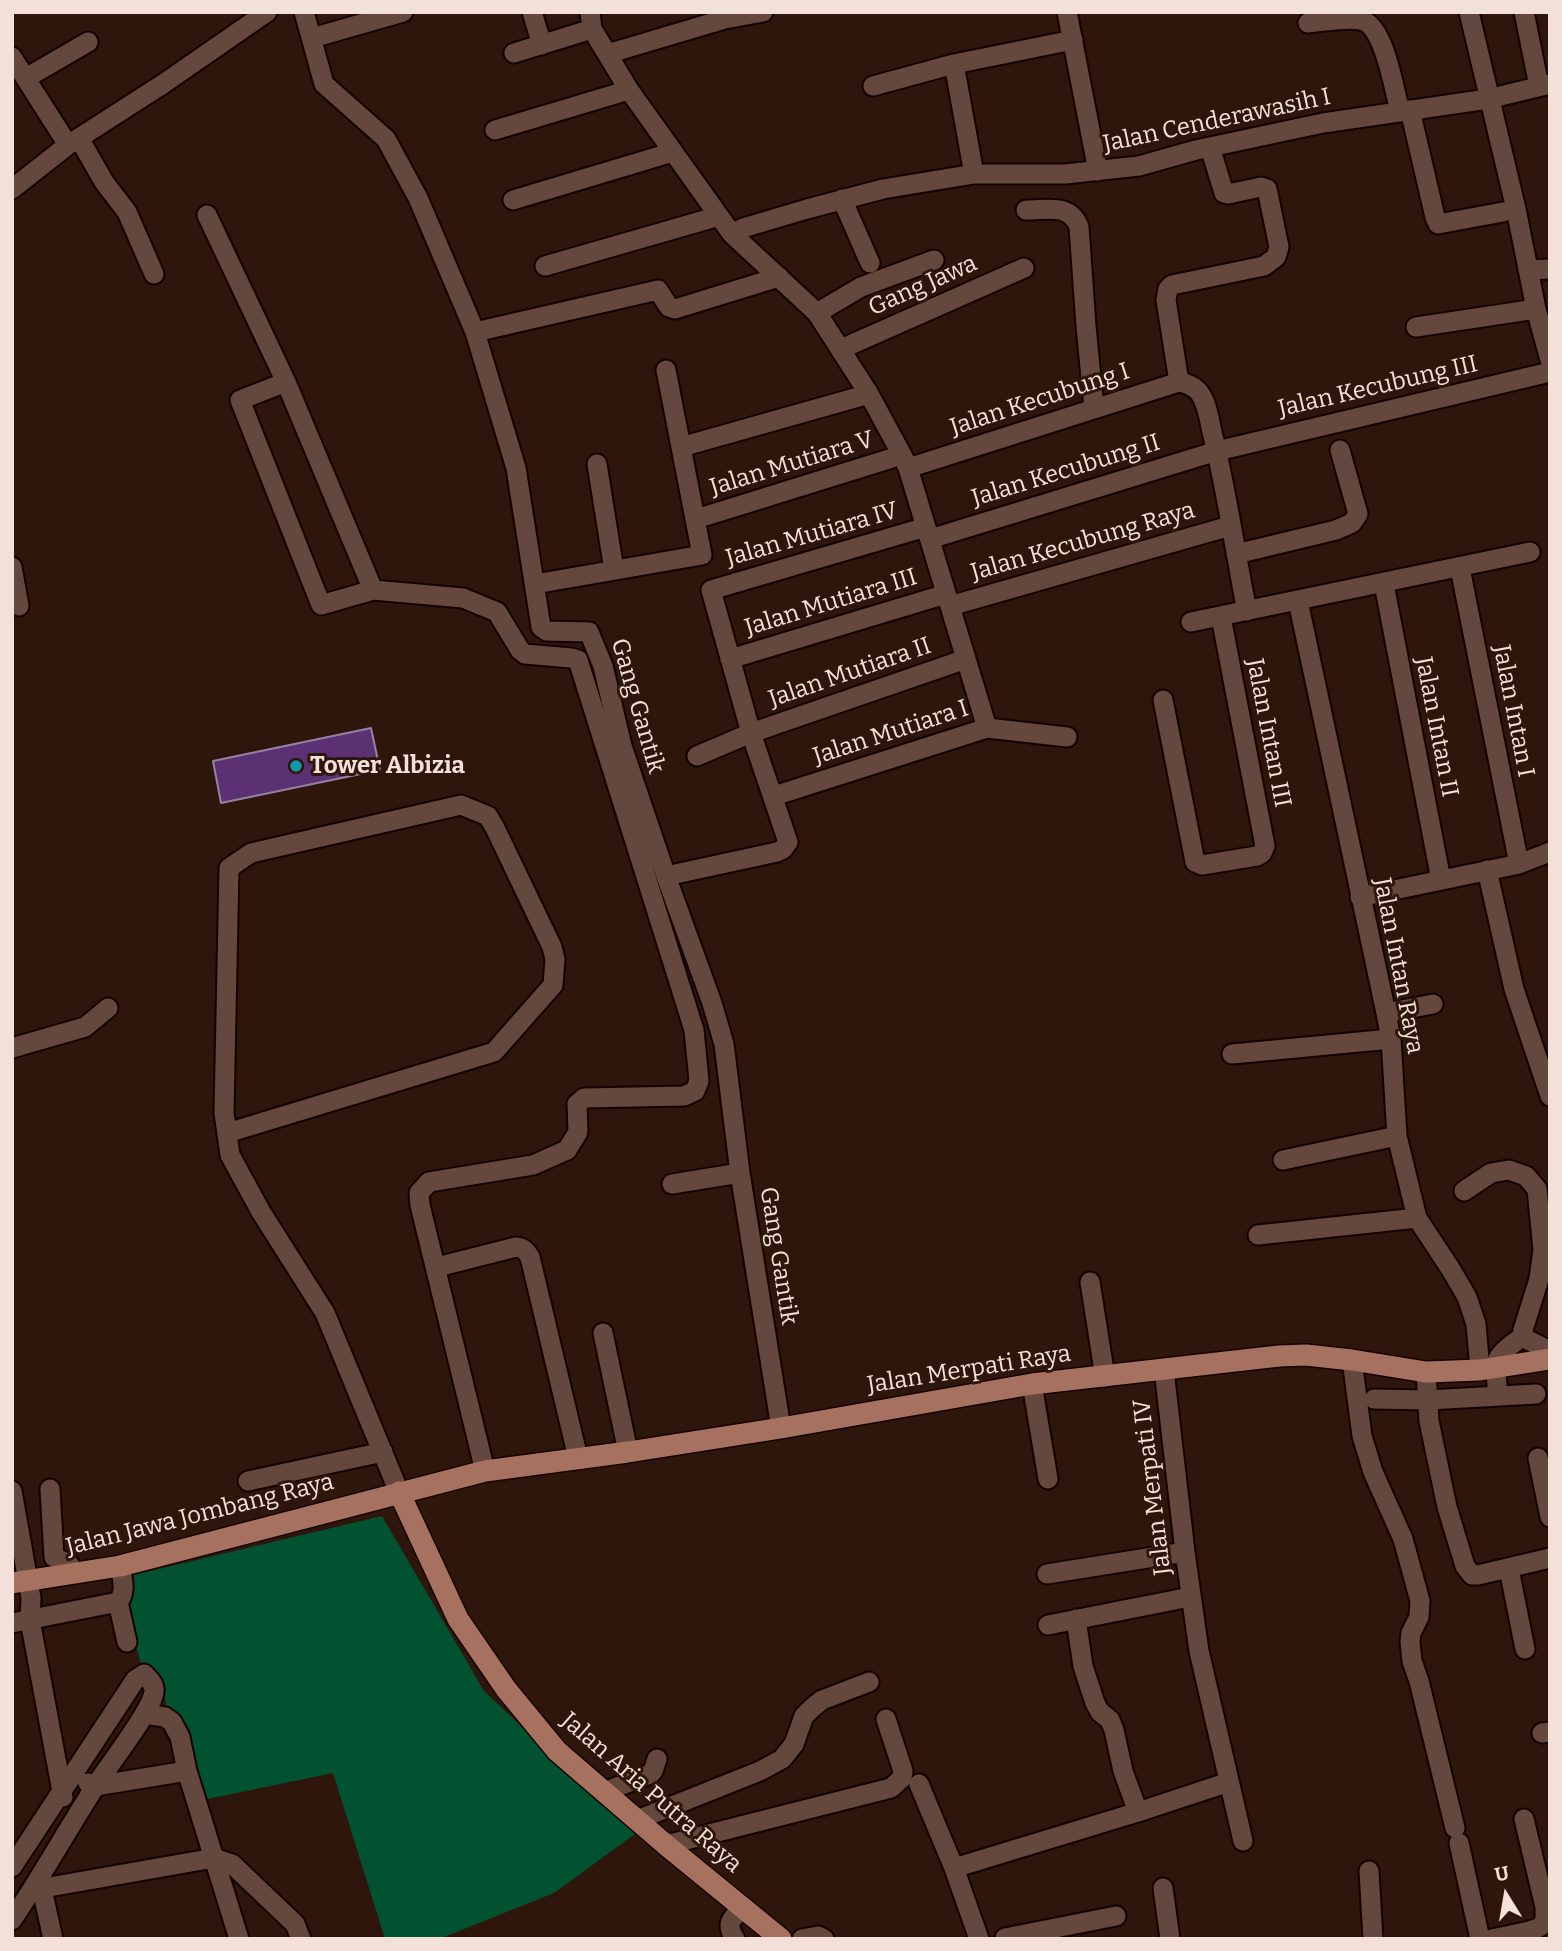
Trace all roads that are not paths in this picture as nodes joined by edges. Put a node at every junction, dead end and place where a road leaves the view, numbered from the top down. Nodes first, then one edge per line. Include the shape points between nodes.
1 (267, 12) edge
2 (304, 12) edge
3 (532, 12) edge
4 (763, 12) edge
5 (1067, 12) edge
6 (1469, 12) edge
7 (1524, 12) edge
8 (390, 14) edge
9 (591, 20) edge
10 (1308, 23) dead end
11 (312, 38) junction
12 (1073, 40) junction
13 (88, 42) dead end
14 (542, 44) junction
15 (514, 53) dead end
16 (607, 54) junction
17 (12, 57) edge
18 (954, 64) junction
19 (26, 78) junction
20 (1545, 85) edge
21 (873, 86) dead end
22 (629, 90) junction
23 (1488, 99) junction
24 (1405, 111) junction
25 (495, 130) dead end
26 (74, 142) junction
27 (1210, 147) junction
28 (673, 152) junction
29 (1098, 171) junction
30 (974, 174) junction
31 (12, 189) edge
32 (842, 199) junction
33 (513, 200) dead end
34 (1026, 210) dead end
35 (1503, 212) dead end
36 (207, 215) dead end
37 (719, 216) junction
38 (732, 234) junction
39 (934, 260) dead end
40 (870, 262) dead end
41 (545, 266) dead end
42 (1024, 268) dead end
43 (1550, 269) edge
44 (1528, 270) junction
45 (154, 274) dead end
46 (779, 277) junction
47 (1536, 309) junction
48 (817, 313) junction
49 (1416, 327) dead end
50 (475, 332) junction
51 (841, 349) junction
52 (1550, 360) edge
53 (666, 370) dead end
54 (1550, 372) edge
55 (286, 382) junction
56 (1182, 382) junction
57 (869, 394) junction
58 (1094, 408) junction
59 (681, 447) junction
60 (1340, 450) dead end
61 (1217, 451) junction
62 (905, 462) junction
63 (597, 464) dead end
64 (696, 519) junction
65 (1230, 526) junction
66 (928, 533) junction
67 (1530, 552) dead end
68 (1236, 554) junction
69 (12, 567) edge
70 (1460, 568) junction
71 (614, 570) junction
72 (535, 584) junction
73 (1384, 584) junction
74 (373, 590) junction
75 (948, 600) junction
76 (1298, 601) junction
77 (19, 606) dead end
78 (1247, 611) junction
79 (1220, 617) junction
80 (1191, 622) dead end
81 (730, 659) junction
82 (966, 659) junction
83 (1163, 700) dead end
84 (986, 728) junction
85 (751, 733) junction
86 (1067, 737) dead end
87 (697, 756) dead end
88 (774, 796) junction
89 (1550, 852) edge
90 (1519, 864) junction
91 (1487, 870) junction
92 (666, 876) junction
93 (1441, 880) junction
94 (1360, 897) junction
95 (1433, 1004) dead end
96 (108, 1008) dead end
97 (1386, 1013) junction
98 (1391, 1039) junction
99 (12, 1048) edge
100 (1232, 1054) dead end
101 (1550, 1097) edge
102 (227, 1133) junction
103 (1397, 1136) junction
104 (1283, 1160) dead end
105 (740, 1173) junction
106 (672, 1184) dead end
107 (1464, 1191) dead end
108 (1417, 1218) junction
109 (1258, 1235) dead end
110 (442, 1266) dead end
111 (1090, 1282) dead end
112 (603, 1333) dead end
113 (1522, 1337) junction
114 (1550, 1351) edge
115 (1550, 1359) edge
116 (1352, 1360) junction
117 (1488, 1369) junction
118 (1164, 1370) junction
119 (1426, 1372) junction
120 (1105, 1377) junction
121 (1032, 1384) junction
122 (1536, 1394) dead end
123 (1498, 1396) junction
124 (1374, 1399) dead end
125 (1428, 1400) junction
126 (781, 1428) junction
127 (383, 1452) junction
128 (628, 1452) junction
129 (578, 1458) junction
130 (1538, 1458) dead end
131 (485, 1471) junction
132 (1048, 1479) dead end
133 (248, 1481) dead end
134 (50, 1489) dead end
135 (12, 1491) edge
136 (399, 1492) junction
137 (1550, 1517) edge
138 (1185, 1552) junction
139 (1550, 1558) edge
140 (120, 1566) junction
141 (1509, 1569) junction
142 (72, 1573) junction
143 (1047, 1574) dead end
144 (24, 1587) edge
145 (1191, 1598) junction
146 (118, 1602) junction
147 (1076, 1619) junction
148 (28, 1620) edge
149 (1048, 1625) dead end
150 (127, 1642) dead end
151 (1525, 1650) dead end
152 (869, 1682) dead end
153 (144, 1714) junction
154 (886, 1719) dead end
155 (657, 1759) dead end
156 (187, 1771) junction
157 (1228, 1782) junction
158 (67, 1783) junction
159 (919, 1784) dead end
160 (96, 1786) junction
161 (604, 1792) junction
162 (1138, 1812) junction
163 (1524, 1819) dead end
164 (637, 1820) junction
165 (73, 1822) junction
166 (1243, 1841) dead end
167 (666, 1845) junction
168 (214, 1858) junction
169 (12, 1867) edge
170 (954, 1868) junction
171 (1369, 1871) dead end
172 (1163, 1888) dead end
173 (37, 1890) junction
174 (743, 1908) junction
175 (1116, 1916) dead end
176 (12, 1920) edge
177 (1004, 1938) edge
178 (53, 1939) edge
179 (239, 1939) edge
180 (301, 1939) edge
181 (735, 1939) edge
182 (781, 1939) edge
183 (802, 1939) edge
184 (824, 1939) edge
185 (979, 1939) edge
186 (1170, 1939) edge
187 (1373, 1939) edge
188 (1480, 1939) edge
189 (1492, 1939) edge

1 - 26 street
2 - 11 street, Gang Gantik
3 - 14 street
4 - 16 street
5 - 12 street
6 - 23 street
7 - 20 street
8 - 11 street
9 - 14 street
9 - 16 street
10 - 24 street via 1353,19 1376,31
11 - 50 street, Gang Gantik via 324,84 386,139 418,198
12 - 18 street
12 - 29 street
13 - 19 street
14 - 15 street
16 - 22 street
17 - 19 street
18 - 21 street
18 - 30 street
19 - 26 street
20 - 23 street, Jalan Cenderawasih I
22 - 25 street
22 - 28 street
23 - 24 street, Jalan Cenderawasih I
23 - 44 street
24 - 27 street, Jalan Cenderawasih I via 1323,122
24 - 35 street via 1438,224
26 - 31 street
26 - 45 street via 127,212
27 - 29 street, Jalan Cenderawasih I via 1139,166
27 - 56 street via 1224,192 1261,187 1268,192 1279,247 1276,257 1264,266 1168,289 1166,300
28 - 33 street
28 - 37 street
29 - 30 street, Jalan Cenderawasih I
30 - 32 street, Jalan Cenderawasih I
32 - 38 street, Jalan Cenderawasih I
32 - 40 street
34 - 58 street via 1069,212 1079,226
36 - 55 street
37 - 38 street
37 - 41 street
38 - 46 street
39 - 48 street via 861,287
42 - 51 street, Gang Jawa
43 - 44 street
44 - 47 street
46 - 48 street
46 - 50 street via 675,309 658,290
47 - 49 street
47 - 52 street
48 - 51 street
50 - 72 street, Gang Gantik via 516,468
51 - 57 street
53 - 59 street
54 - 61 street, Jalan Kecubung III
55 - 74 street
55 - 74 street via 240,400 321,605
56 - 58 street, Jalan Kecubung I
56 - 61 street via 1200,394
57 - 59 street
57 - 62 street
58 - 62 street, Jalan Kecubung I
59 - 64 street
60 - 68 street via 1358,514 1352,523
61 - 65 street
61 - 66 street, Jalan Kecubung II
62 - 64 street, Jalan Mutiara V
62 - 66 street
63 - 71 street
64 - 71 street via 702,555
65 - 68 street
65 - 75 street, Jalan Kecubung Raya
66 - 75 street
66 - 81 street, Jalan Mutiara IV via 711,590
67 - 70 street
68 - 78 street
69 - 77 street
70 - 73 street
70 - 90 street, Jalan Intan I
71 - 72 street
72 - 92 street, Gang Gantik via 543,630 591,635
73 - 76 street
73 - 93 street, Jalan Intan II
74 - 131 street via 463,598 497,612 525,654 578,660 694,1030 699,1081 695,1091 684,1096 584,1098 576,1104 578,1132 567,1150 533,1165 429,1182 419,1193
75 - 81 street, Jalan Mutiara III
75 - 82 street
76 - 78 street
76 - 94 street, Jalan Intan Raya
78 - 79 street
79 - 80 street
79 - 83 street, Jalan Intan III via 1265,846 1257,856 1202,865 1193,858
81 - 85 street
82 - 84 street
82 - 85 street, Jalan Mutiara II
84 - 86 street, Jalan Mutiara I
84 - 88 street, Jalan Mutiara I
85 - 87 street, Jalan Mutiara II
85 - 88 street
88 - 92 street via 788,842 783,849
89 - 90 street
90 - 91 street
91 - 93 street
91 - 101 street via 1514,989
92 - 105 street, Gang Gantik via 724,1044
93 - 94 street
94 - 97 street, Jalan Intan Raya
95 - 97 street
96 - 99 street via 85,1027
97 - 98 street, Jalan Intan Raya
98 - 100 street
98 - 103 street, Jalan Intan Raya
102 - 102 street via 229,868 251,853 461,805 488,816 552,947 553,985 494,1052
102 - 127 street via 230,1155 261,1212 325,1312
103 - 104 street
103 - 108 street, Jalan Intan Raya
105 - 106 street
105 - 126 street, Gang Gantik
107 - 113 street via 1491,1173 1509,1170 1526,1175 1537,1189 1543,1250
108 - 109 street
108 - 117 street, Jalan Intan Raya via 1467,1297
110 - 129 street via 516,1247 526,1251
111 - 120 street
112 - 128 street
113 - 114 street
113 - 117 street
115 - 117 main road, Jalan Merpati Raya
116 - 118 main road, Jalan Merpati Raya via 1279,1356
116 - 119 main road, Jalan Merpati Raya
116 - 188 street via 1362,1436 1403,1539 1420,1601 1411,1633 1412,1661
117 - 119 main road, Jalan Merpati Raya
117 - 123 street, Jalan Intan Raya
118 - 120 main road, Jalan Merpati Raya
118 - 138 street, Jalan Merpati IV
119 - 125 street
120 - 121 main road, Jalan Merpati Raya
121 - 126 main road, Jalan Merpati Raya
121 - 132 street
122 - 123 street
123 - 125 street
124 - 125 street
125 - 141 street via 1441,1483 1465,1566 1472,1575
126 - 128 main road, Jalan Merpati Raya
127 - 133 street
127 - 136 street
128 - 129 main road, Jalan Merpati Raya
129 - 131 main road, Jalan Merpati Raya
130 - 137 street
131 - 136 main road, Jalan Merpati Raya
134 - 142 street via 54,1557 69,1564
135 - 144 street
136 - 140 main road, Jalan Jawa Jombang Raya
136 - 161 main road, Jalan Aria Putra Raya via 458,1619 506,1689 557,1751
138 - 143 street
138 - 145 street, Jalan Merpati IV
139 - 141 street
140 - 142 main road, Jalan Jawa Jombang Raya
140 - 146 street via 123,1595
141 - 151 street
142 - 144 main road, Jalan Jawa Jombang Raya
144 - 148 street
145 - 147 street
145 - 157 street, Jalan Merpati IV
146 - 148 street
146 - 150 street
147 - 149 street
147 - 162 street via 1083,1666 1095,1703 1114,1730
148 - 158 street
152 - 164 street via 812,1707 782,1759
153 - 156 street via 172,1722
153 - 158 street via 154,1692 152,1681 144,1674 135,1679
153 - 160 street
154 - 167 street via 903,1771 891,1788
155 - 161 street via 650,1774
156 - 160 street
156 - 168 street
157 - 162 street
157 - 166 street, Jalan Merpati IV
158 - 160 street
158 - 165 street
158 - 169 street
159 - 170 street
160 - 165 street
161 - 164 main road, Jalan Aria Putra Raya
162 - 170 street
163 - 189 street via 1545,1919 1536,1929
164 - 167 main road, Jalan Aria Putra Raya
165 - 173 street
167 - 174 main road, Jalan Aria Putra Raya
168 - 173 street
168 - 179 street
168 - 180 street via 232,1864 295,1924
170 - 185 street
171 - 187 street
172 - 186 street
173 - 176 street
173 - 178 street
174 - 181 street via 730,1923
174 - 182 main road, Jalan Aria Putra Raya
175 - 177 street
183 - 184 street

